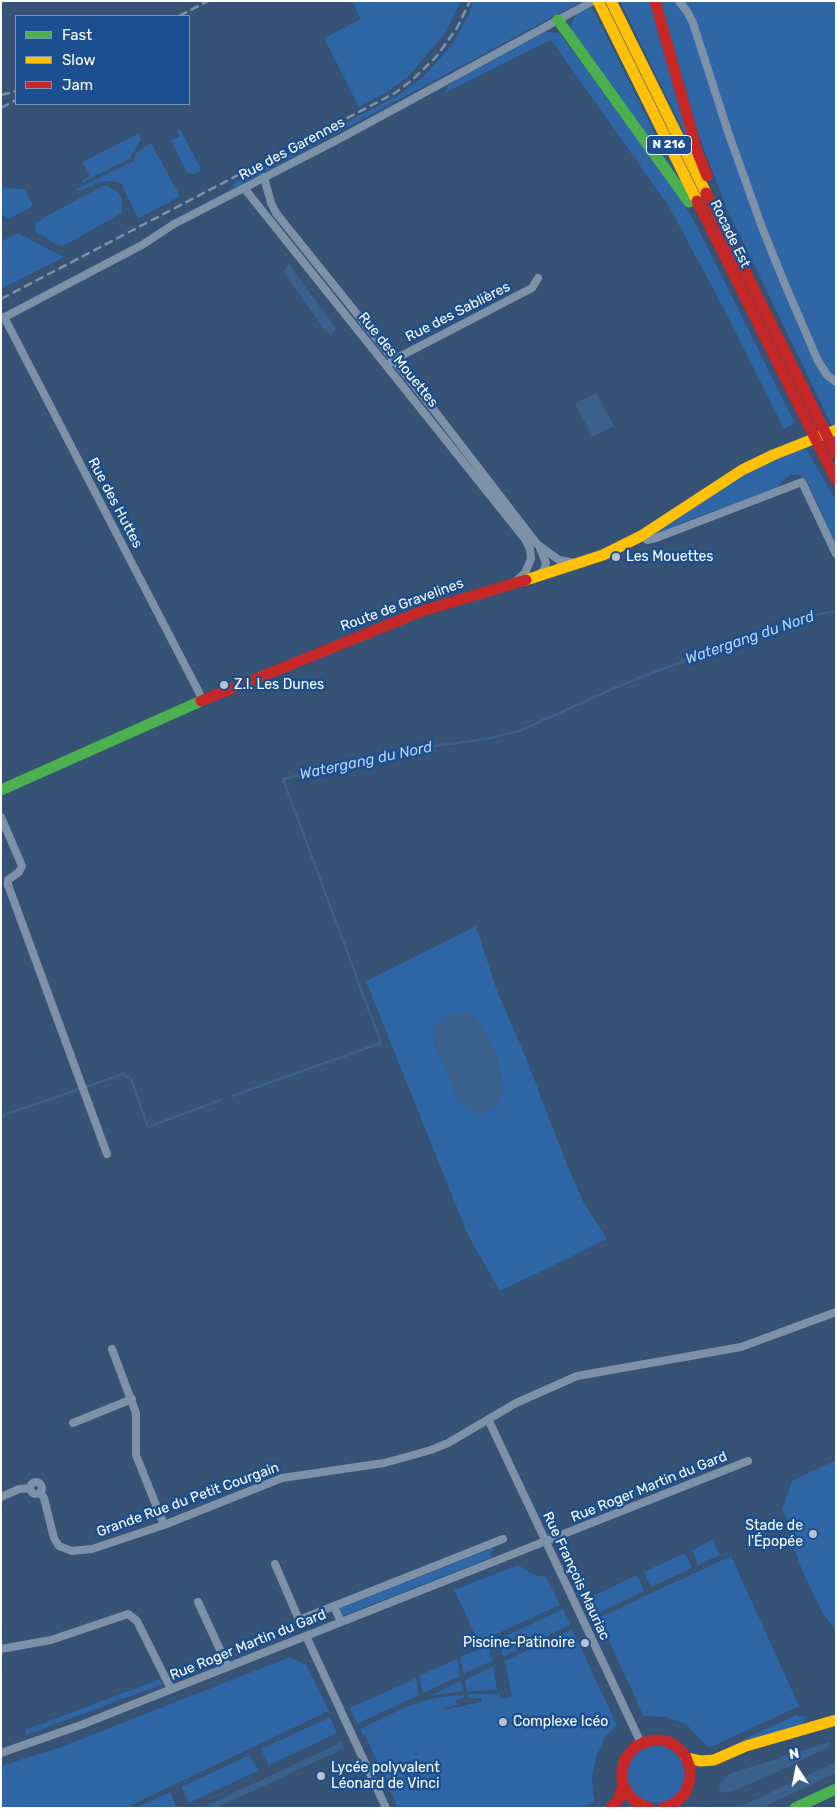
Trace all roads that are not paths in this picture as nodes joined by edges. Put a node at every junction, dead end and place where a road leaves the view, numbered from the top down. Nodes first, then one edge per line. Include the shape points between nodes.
1 (594, 1) edge
2 (598, 1) edge
3 (610, 1) edge
4 (655, 1) edge
5 (679, 1) edge
6 (611, 16) junction
7 (558, 20) junction
8 (264, 177) junction
9 (244, 188) junction
10 (715, 211) junction
11 (732, 272) junction
12 (538, 278) dead end
13 (3, 318) edge
14 (394, 360) junction
15 (387, 366) junction
16 (836, 382) edge
17 (836, 430) edge
18 (836, 454) edge
19 (836, 480) edge
20 (641, 536) junction
21 (534, 546) junction
22 (836, 554) edge
23 (582, 563) junction
24 (545, 567) junction
25 (559, 570) junction
26 (534, 578) junction
27 (512, 584) junction
28 (203, 700) junction
29 (1, 790) edge
30 (1, 817) edge
31 (107, 1154) dead end
32 (836, 1312) edge
33 (112, 1349) dead end
34 (132, 1399) junction
35 (488, 1419) junction
36 (73, 1423) dead end
37 (748, 1461) dead end
38 (1, 1497) edge
39 (164, 1524) junction
40 (545, 1541) junction
41 (503, 1558) junction
42 (275, 1564) dead end
43 (198, 1602) dead end
44 (334, 1606) junction
45 (341, 1622) junction
46 (306, 1636) junction
47 (1, 1649) edge
48 (228, 1667) junction
49 (171, 1689) junction
50 (836, 1720) edge
51 (641, 1743) junction
52 (1, 1753) edge
53 (686, 1758) junction
54 (623, 1784) junction
55 (836, 1789) edge
56 (669, 1807) edge
57 (386, 1808) edge
58 (611, 1808) edge
59 (649, 1808) edge
60 (795, 1808) edge

1 - 7 street, Rue des Garennes
2 - 6 main road, Rocade Est / N 216
3 - 6 main road, Rocade Est / N 216
4 - 10 main road via 697,151 712,190
5 - 16 street via 693,23 728,132 777,264 818,362
6 - 10 main road, Rocade Est / N 216
6 - 11 main road, Rocade Est / N 216
7 - 8 street, Rue des Garennes
7 - 11 main road via 672,176
8 - 9 street, Rue des Garennes
8 - 14 street, Rue des Mouettes via 276,213
9 - 13 street, Rue des Garennes
9 - 15 street, Rue des Mouettes
10 - 18 main road, Rocade Est / N 216
11 - 19 main road, Rocade Est / N 216
12 - 14 street, Rue des Sablières via 532,288
13 - 28 street, Rue des Huttes
14 - 15 street, Rue des Sablières
14 - 21 street, Rue des Mouettes
15 - 21 street, Rue des Mouettes
17 - 20 main road, Route de Gravelines via 753,464
20 - 22 street via 645,540 656,538 802,482
20 - 23 main road, Route de Gravelines
21 - 23 street, Rue des Mouettes via 558,560
21 - 24 street, Rue des Mouettes via 540,563
21 - 27 street via 523,575
23 - 25 main road, Route de Gravelines
24 - 25 street
24 - 26 street
25 - 26 main road, Route de Gravelines
26 - 27 main road, Route de Gravelines
27 - 28 main road, Route de Gravelines via 425,610
28 - 29 main road, Route de Gravelines
30 - 31 street via 22,866 8,880 8,885
32 - 35 street, Grande Rue du Petit Courgain via 742,1347 577,1376
33 - 34 street
34 - 36 street
34 - 39 street via 137,1417 136,1454
35 - 39 street, Grande Rue du Petit Courgain via 431,1450 384,1463 282,1478
35 - 40 street, Rue François Mauriac
37 - 40 street, Rue Roger Martin du Gard
38 - 39 street, Grande Rue du Petit Courgain via 19,1489 30,1488 32,1493 40,1492 56,1540 59,1546 68,1550 92,1549
40 - 41 street, Rue Roger Martin du Gard
40 - 51 street, Rue François Mauriac
41 - 44 street, Rue Roger Martin du Gard via 499,1540
41 - 45 street, Rue Roger Martin du Gard
42 - 44 street, Rue Roger Martin du Gard via 299,1620
43 - 48 street
44 - 45 street
45 - 46 street, Rue Roger Martin du Gard
46 - 48 street, Rue Roger Martin du Gard
46 - 57 street
47 - 49 street via 51,1640 128,1614 137,1621
48 - 49 street, Rue Roger Martin du Gard
49 - 52 street, Rue Roger Martin du Gard
50 - 53 main road via 746,1746 711,1760
51 - 53 main road via 667,1741
51 - 54 main road via 625,1759
53 - 56 main road via 690,1772 688,1787
54 - 58 main road via 618,1800
54 - 59 main road via 633,1800
55 - 60 main road

